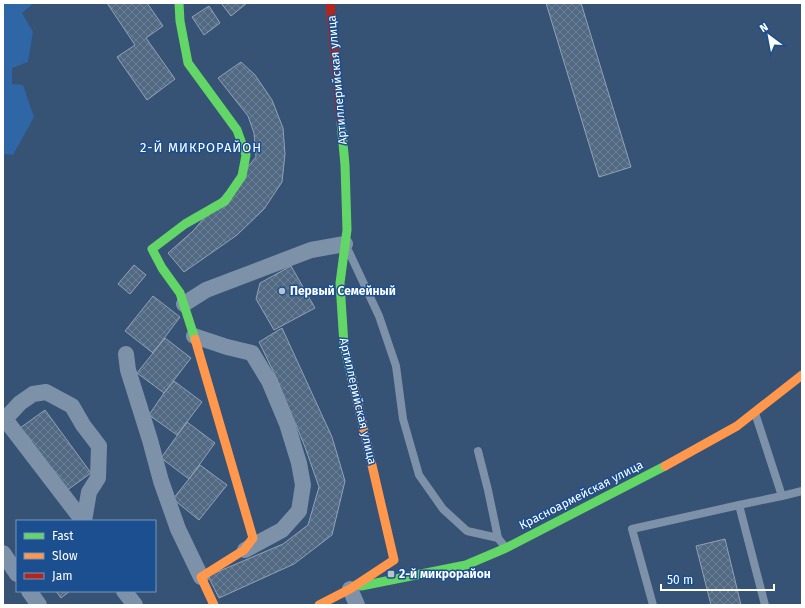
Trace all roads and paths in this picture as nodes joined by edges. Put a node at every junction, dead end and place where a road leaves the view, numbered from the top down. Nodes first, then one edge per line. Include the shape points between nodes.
1 (179, 3) edge
2 (330, 3) edge
3 (345, 244) junction
4 (184, 304) junction
5 (194, 336) junction
6 (126, 354) dead end
7 (802, 375) edge
8 (754, 412) junction
9 (4, 419) edge
10 (478, 451) dead end
11 (802, 491) edge
12 (782, 496) junction
13 (739, 505) junction
14 (83, 520) edge
15 (84, 520) edge
16 (498, 538) junction
17 (506, 548) junction
18 (244, 550) junction
19 (3, 553) edge
20 (16, 572) edge
21 (201, 577) junction
22 (350, 589) junction
23 (30, 592) edge
24 (125, 592) edge
25 (39, 605) edge
26 (135, 605) edge
27 (214, 605) edge
28 (319, 605) edge
29 (357, 605) edge
30 (653, 605) edge
31 (765, 605) edge

1 - 4 street via 188,63 237,130 246,155 242,176 225,201 185,224 152,249 180,293
2 - 3 street, Артиллерийская улица via 346,165
3 - 4 street via 311,250 206,290
3 - 16 lane via 379,316 396,366 403,419 419,475 443,508 467,531
3 - 22 street, Артиллерийская улица via 340,283 344,345 394,560
4 - 5 street
5 - 18 street via 253,538
5 - 18 street via 252,353 272,388 299,463 303,486 299,511 282,530
6 - 21 street via 128,370 161,481 178,529
7 - 8 street, Красноармейская улица
8 - 12 lane
8 - 17 street, Красноармейская улица via 737,426 684,456
9 - 14 street
9 - 15 street via 33,394 46,392 72,406 99,446 98,478 90,492
10 - 16 lane
11 - 12 lane
12 - 13 lane
13 - 30 lane via 632,529
13 - 31 lane
16 - 17 lane
17 - 22 street, Красноармейская улица via 466,564
18 - 21 street
19 - 20 street
21 - 27 street
22 - 28 street
22 - 29 street
23 - 25 street
24 - 26 street

